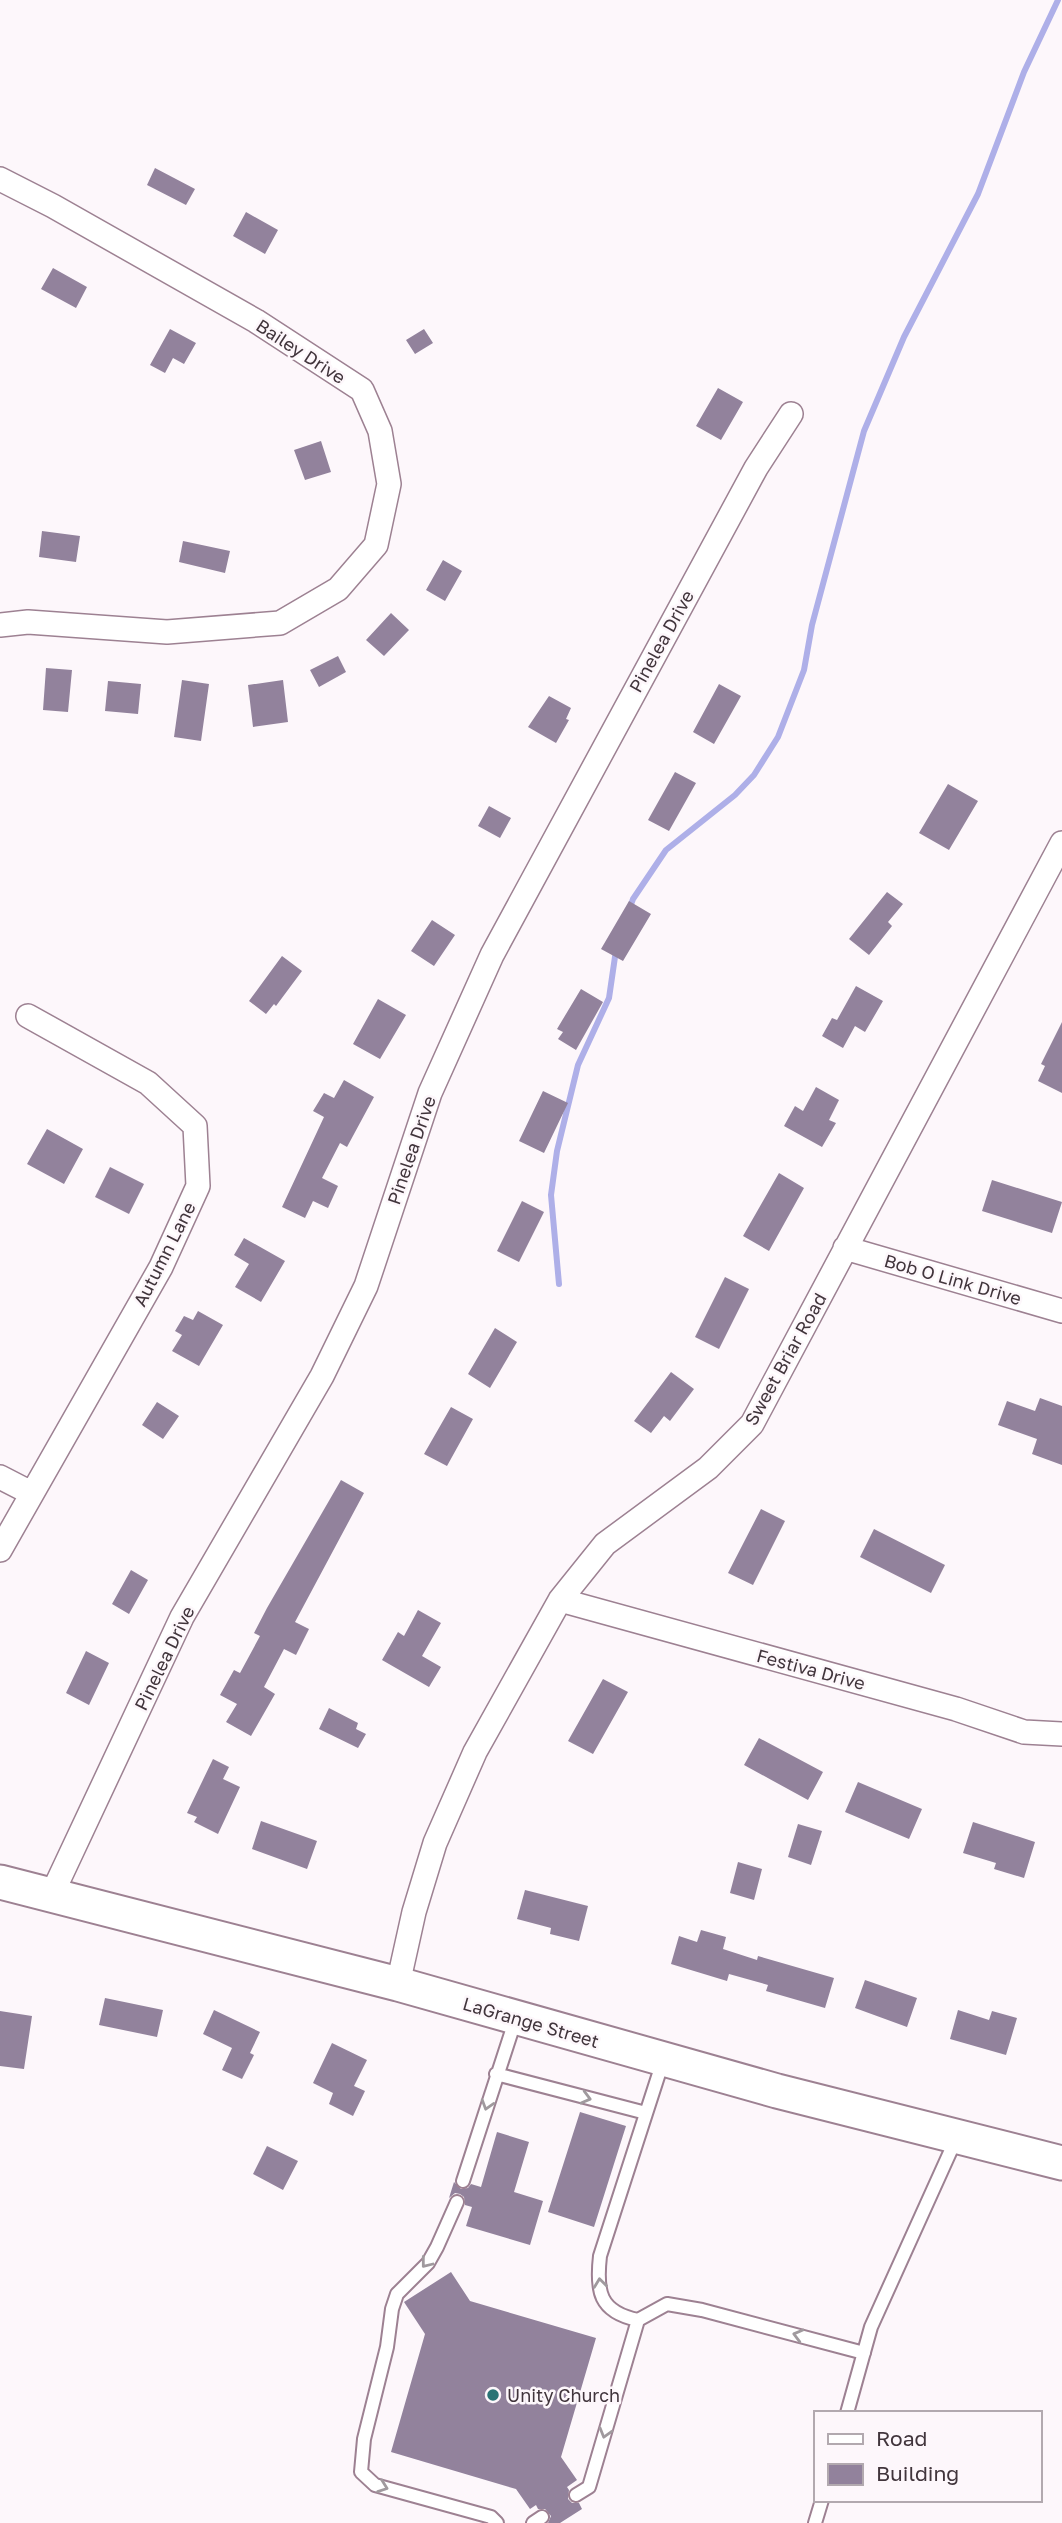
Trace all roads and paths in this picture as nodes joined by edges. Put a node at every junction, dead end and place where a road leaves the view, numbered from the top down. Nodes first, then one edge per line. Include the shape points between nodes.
1 (0, 179) edge
2 (791, 414) dead end
3 (0, 625) edge
4 (1062, 842) edge
5 (28, 1016) dead end
6 (845, 1248) junction
7 (1062, 1311) edge
8 (0, 1477) edge
9 (31, 1493) junction
10 (0, 1550) edge
11 (560, 1600) junction
12 (1062, 1734) edge
13 (0, 1882) edge
14 (52, 1894) junction
15 (398, 1984) junction
16 (516, 2017) junction
17 (664, 2059) junction
18 (496, 2074) junction
19 (646, 2113) junction
20 (957, 2135) junction
21 (1062, 2163) edge
22 (463, 2181) dead end
23 (457, 2202) dead end
24 (638, 2320) junction
25 (864, 2353) junction
26 (848, 2411) edge
27 (576, 2496) dead end
28 (820, 2502) edge
29 (497, 2523) edge
30 (815, 2523) edge

1 - 3 street, Bailey Drive via 256,321 362,390 380,431 389,484 376,545 338,589 280,623 167,632 28,622
2 - 14 street, Pinelea Drive via 750,479 492,955 430,1093 366,1286 322,1376 182,1616
4 - 6 street, Sweet Briar Road
5 - 9 street, Autumn Lane via 148,1083 195,1126 198,1186 161,1266
6 - 7 street, Bob O Link Drive
6 - 11 street, Sweet Briar Road via 752,1424 708,1468 605,1544
8 - 9 street
9 - 10 street, Autumn Lane
11 - 12 street, Festiva Drive via 956,1709 1024,1732
11 - 15 street, Sweet Briar Road via 475,1752 435,1843
13 - 14 street, LaGrange Street
14 - 15 street, LaGrange Street
15 - 16 street, LaGrange Street
16 - 17 street, LaGrange Street
16 - 18 lane
17 - 19 lane
17 - 20 street, LaGrange Street
18 -> 19 lane
18 -> 22 lane
24 -> 19 lane via 621,2316 602,2301 597,2279 600,2256
20 - 21 street, LaGrange Street
20 - 25 lane via 871,2327
23 -> 29 lane via 428,2263 397,2294 391,2309 361,2472 375,2486 491,2517
25 -> 24 lane via 667,2304
24 -> 27 lane via 589,2487
25 - 26 lane
28 - 30 lane

